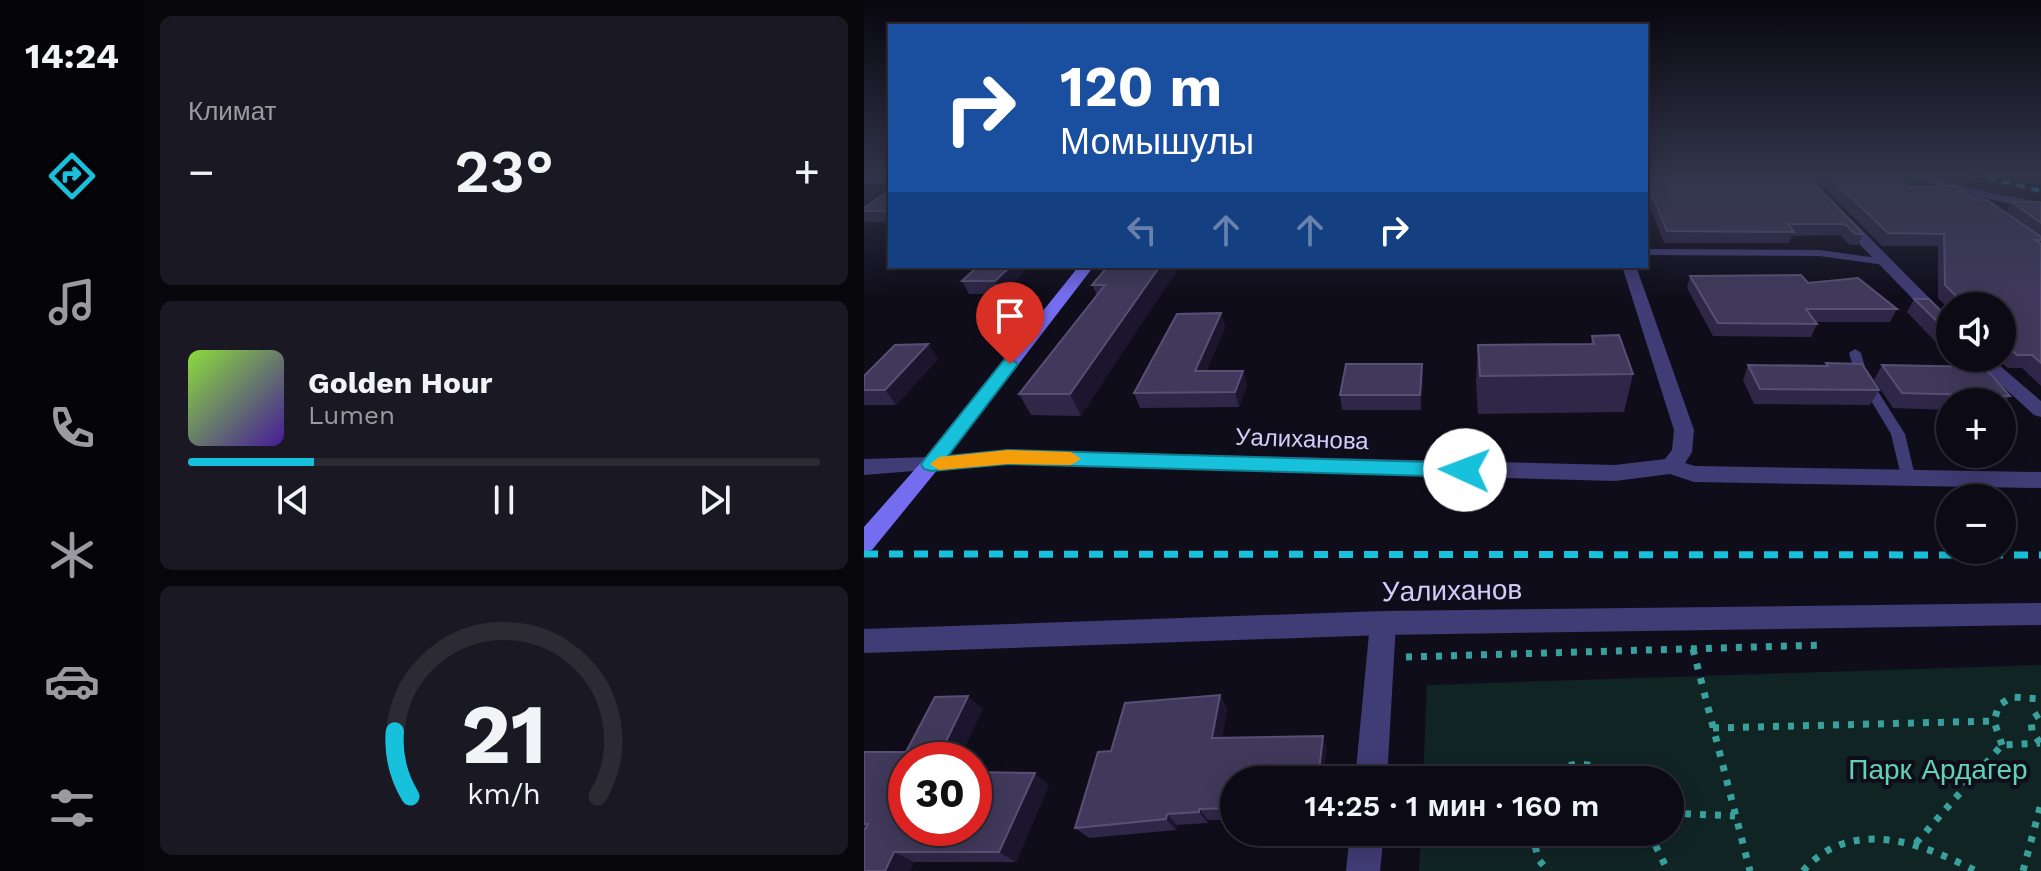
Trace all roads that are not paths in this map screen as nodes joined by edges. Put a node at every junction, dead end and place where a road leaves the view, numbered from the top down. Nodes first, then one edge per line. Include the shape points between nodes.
1 (1839, 215) edge
2 (1997, 215) edge
3 (2041, 247) edge
4 (1648, 252) edge
5 (1885, 262) junction
6 (1085, 268) edge
7 (1630, 268) edge
8 (1936, 314) edge
9 (1855, 353) dead end
10 (1997, 372) edge
11 (2041, 411) edge
12 (931, 464) junction
13 (1671, 466) junction
14 (864, 467) edge
15 (1908, 476) junction
16 (2041, 480) edge
17 (864, 543) edge
18 (2041, 614) edge
19 (1383, 623) junction
20 (864, 641) edge
21 (1372, 766) edge
22 (1366, 846) edge
23 (1363, 871) edge

1 - 5 street
2 - 3 street
4 - 5 lane via 1819,253
5 - 8 street
6 - 12 main road
7 - 13 street via 1684,430 1682,452
9 - 15 lane via 1861,374 1898,434
10 - 11 street
12 - 13 street, Уалиханова via 1008,457 1615,473
12 - 14 street, Уалиханова
12 - 17 main road
13 - 15 street, Уалиханова via 1694,474
15 - 16 street, Уалиханова
18 - 19 street, Уалиханов
19 - 20 street, Уалиханов
19 - 21 street
22 - 23 street

